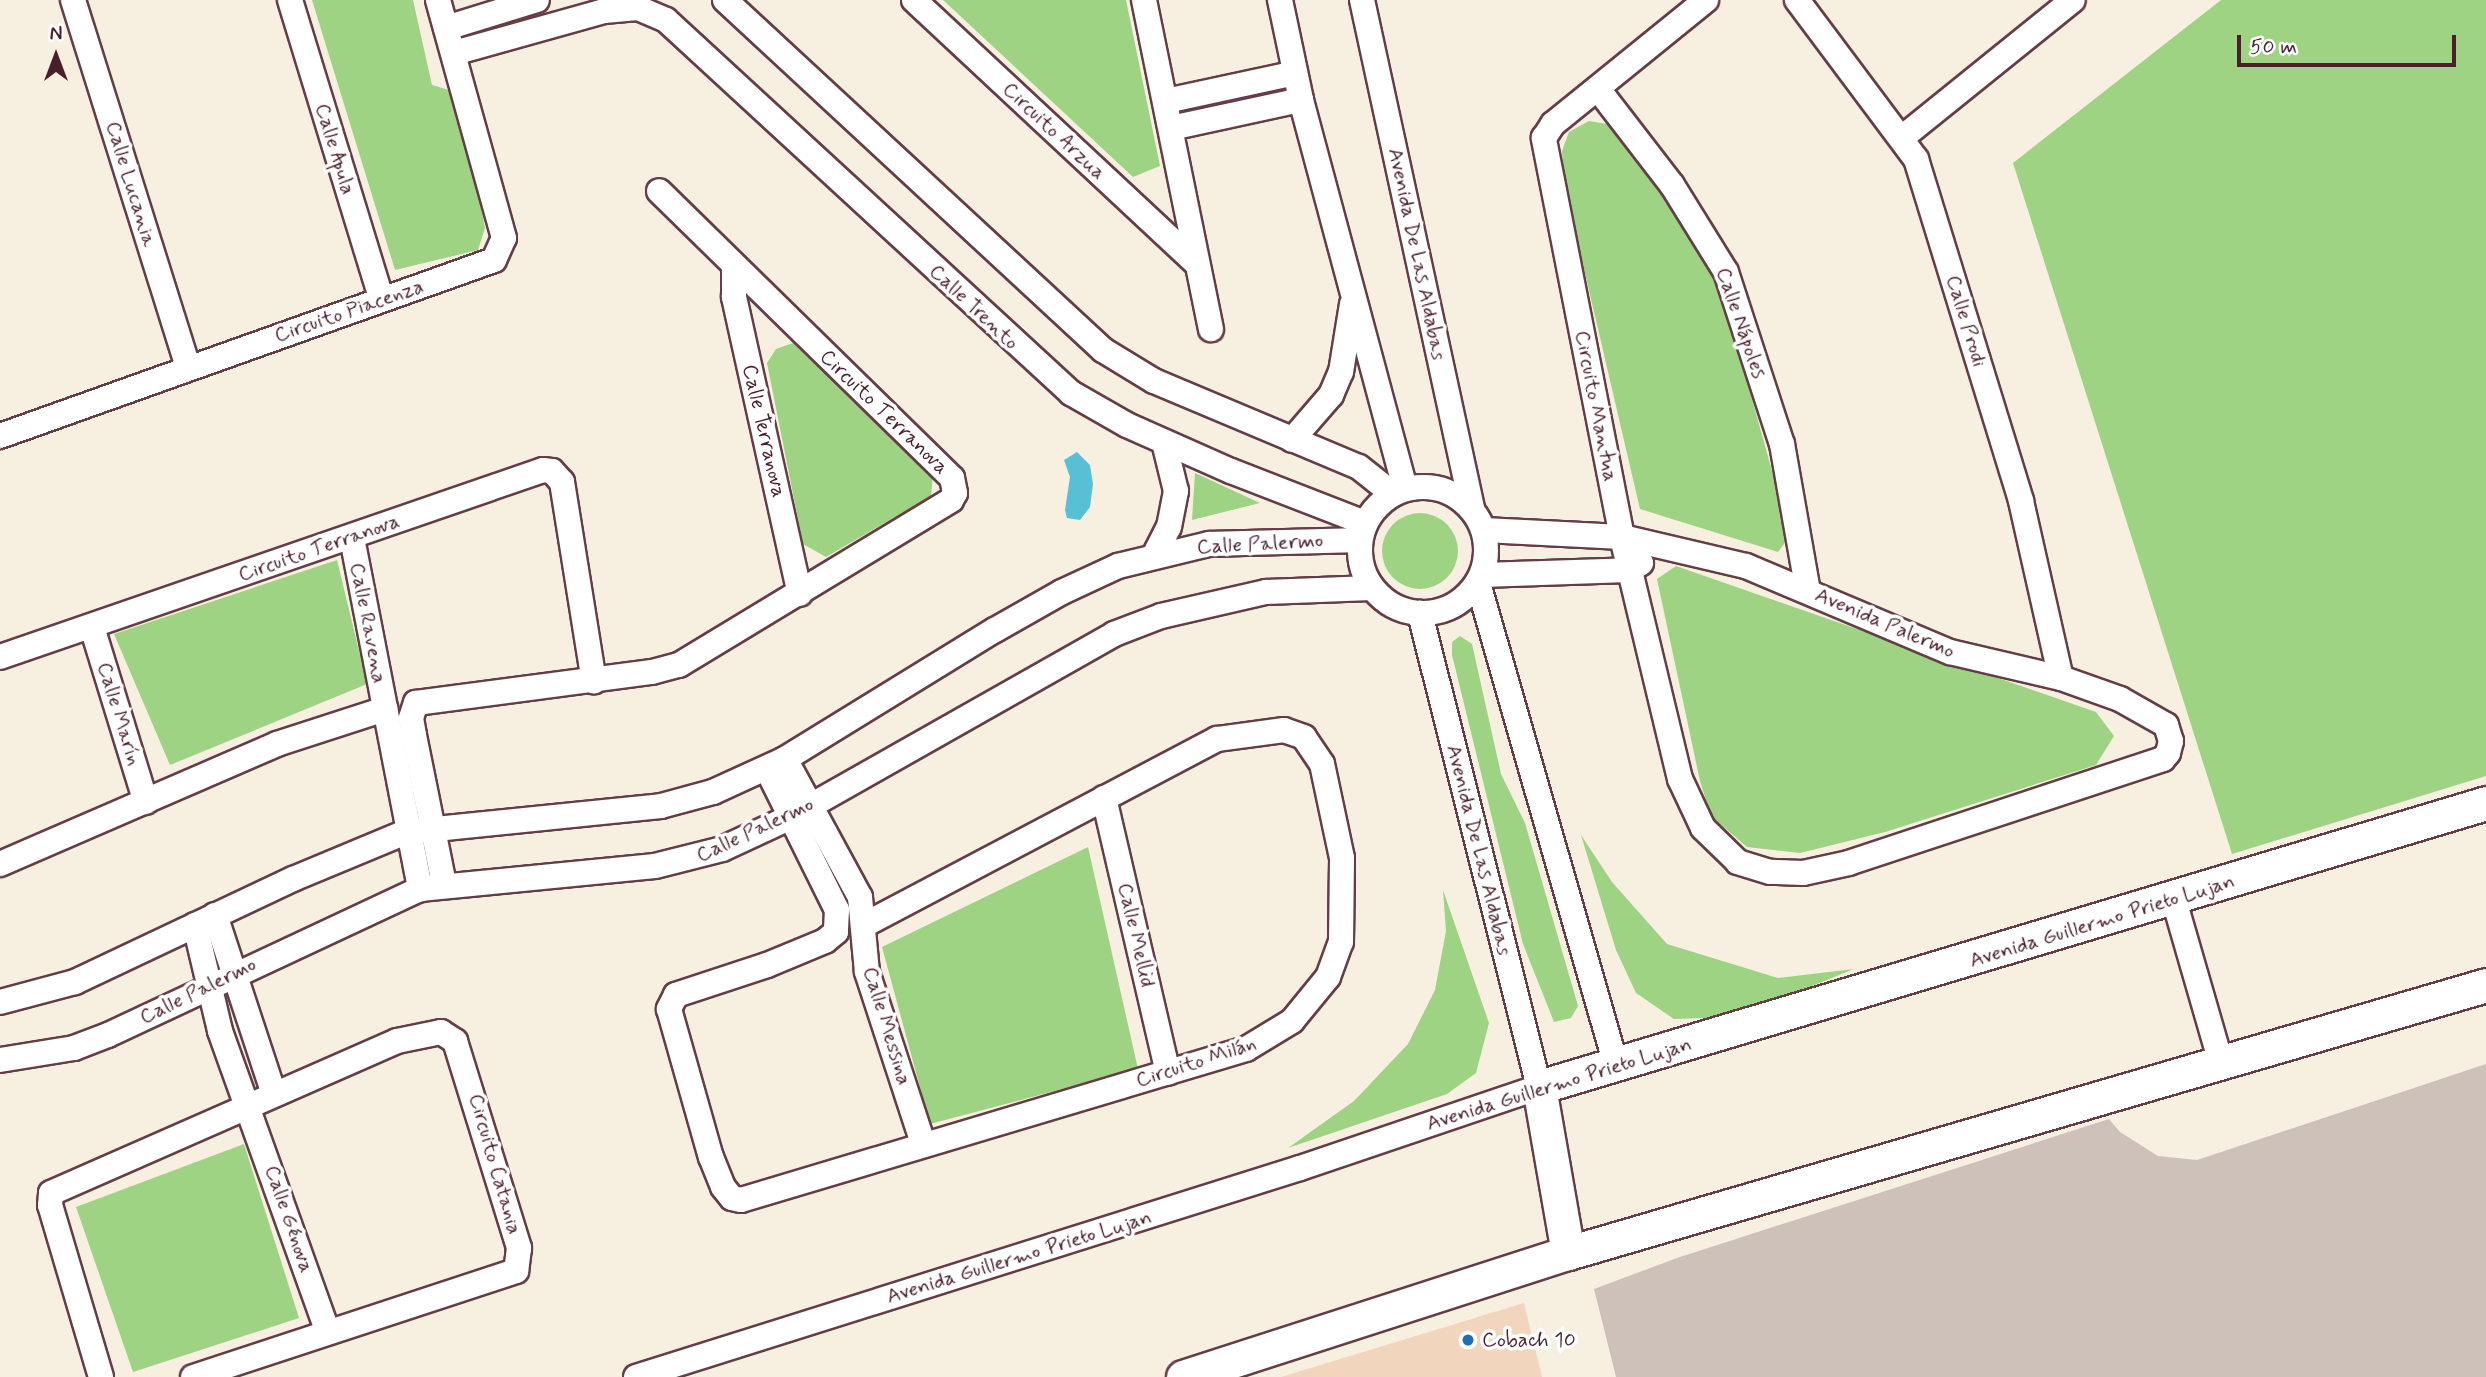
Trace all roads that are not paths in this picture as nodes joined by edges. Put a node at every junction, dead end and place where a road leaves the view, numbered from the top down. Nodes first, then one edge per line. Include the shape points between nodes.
1 (73, 0) edge
2 (290, 0) edge
3 (438, 0) edge
4 (537, 0) edge
5 (725, 0) edge
6 (914, 0) edge
7 (1144, 0) edge
8 (1280, 0) edge
9 (1362, 0) edge
10 (1706, 0) edge
11 (1797, 0) edge
12 (2073, 0) edge
13 (446, 28) junction
14 (454, 53) junction
15 (1295, 73) junction
16 (1598, 89) junction
17 (1301, 100) junction
18 (1166, 101) junction
19 (1171, 128) junction
20 (1903, 136) junction
21 (659, 191) dead end
22 (1195, 262) junction
23 (734, 267) junction
24 (1353, 293) junction
25 (381, 298) junction
26 (1211, 329) dead end
27 (188, 367) junction
28 (0, 436) edge
29 (1292, 440) junction
30 (1164, 442) junction
31 (1399, 492) junction
32 (1472, 508) junction
33 (1484, 530) junction
34 (1363, 531) junction
35 (1622, 537) junction
36 (352, 538) junction
37 (1663, 550) junction
38 (1155, 554) junction
39 (1629, 570) junction
40 (1480, 579) junction
41 (1372, 588) junction
42 (1808, 591) junction
43 (800, 594) junction
44 (1420, 613) junction
45 (92, 627) junction
46 (0, 657) edge
47 (2061, 678) junction
48 (594, 681) junction
49 (385, 709) junction
50 (2171, 741) joint
51 (776, 764) junction
52 (1104, 798) junction
53 (146, 802) junction
54 (2486, 803) edge
55 (801, 811) junction
56 (432, 828) junction
57 (406, 832) junction
58 (0, 864) edge
59 (444, 884) junction
60 (420, 889) junction
61 (2174, 900) junction
62 (205, 920) junction
63 (863, 926) junction
64 (825, 941) joint
65 (232, 975) junction
66 (2486, 985) edge
67 (207, 987) junction
68 (0, 1002) edge
69 (2220, 1059) junction
70 (0, 1060) edge
71 (1616, 1065) junction
72 (1168, 1073) junction
73 (1539, 1087) junction
74 (274, 1094) junction
75 (250, 1106) junction
76 (923, 1143) junction
77 (1568, 1253) junction
78 (328, 1332) junction
79 (102, 1377) edge
80 (194, 1377) edge
81 (636, 1377) edge
82 (1183, 1377) edge

1 - 27 street, Calle Lucania
2 - 25 street, Calle Apula
3 - 13 street, Circuito Piacenza
4 - 13 street
5 - 29 street via 1103,350 1154,381
6 - 22 street, Circuito Arzua
7 - 18 street
8 - 15 street
9 - 32 street, Avenida De Las Aldabas
10 - 16 street, Circuito Mantua
11 - 20 street, Calle Prodi
12 - 20 street
13 - 14 street, Circuito Piacenza
14 - 25 street, Circuito Piacenza via 503,248 485,266
14 - 30 street, Calle Trento via 604,11 638,8 666,20 1044,372 1097,410
15 - 17 street
15 - 18 street
16 - 35 street, Circuito Mantua via 1553,124 1544,138
16 - 42 street, Calle Nápoles via 1672,185 1727,272 1782,444
17 - 19 street
17 - 24 street
18 - 19 street
19 - 22 street
20 - 47 street, Calle Prodi via 1924,181 2021,501
21 - 23 street, Circuito Terranova
22 - 26 street
23 - 43 street, Calle Terranova via 734,297
23 - 43 street, Circuito Terranova via 956,486 951,500
24 - 29 street via 1341,372 1316,417
24 - 31 street
25 - 27 street, Circuito Piacenza
27 - 28 street, Circuito Piacenza
29 - 31 street via 1359,467
30 - 34 street, Calle Trento
30 - 38 street via 1176,491 1169,527
31 - 32 street via 1441,489
31 - 34 street
32 - 33 street
33 - 35 street, Avenida Palermo
33 - 40 street via 1487,545
34 - 38 street, Calle Palermo via 1209,544
34 - 41 street via 1364,573
35 - 37 street, Avenida Palermo
35 - 39 street, Circuito Mantua
36 - 45 street, Circuito Terranova
36 - 48 street, Circuito Terranova via 534,471 552,471 562,482
36 - 49 street, Calle Ravena
37 - 39 street
37 - 42 street, Avenida Palermo via 1715,556
38 - 51 street, Calle Palermo via 1062,592
39 - 40 street
39 - 50 street, Circuito Mantua via 1680,779 1703,828 1738,862 1770,872 1803,873 1849,863 2162,760
40 - 44 street via 1463,600 1442,611
40 - 71 street
41 - 44 street via 1385,601
41 - 55 street, Calle Palermo via 1266,592 1137,625
42 - 47 street, Avenida Palermo via 1950,652
43 - 48 street, Circuito Terranova via 679,665
44 - 73 street, Avenida De Las Aldabas
45 - 46 street, Circuito Terranova
45 - 53 street, Calle Marín
47 - 50 street, Avenida Palermo via 2159,717 2171,732
48 - 56 street, Circuito Terranova via 416,703 411,718
49 - 53 street via 277,744
49 - 57 street, Calle Ravena
51 - 55 street, Calle Messina
51 - 56 street, Calle Palermo via 713,792 661,806
52 - 63 street, Circuito Milán
52 - 72 street, Calle Mellid
52 - 72 street, Circuito Milán via 1207,743 1252,731 1284,730 1304,737 1322,764 1342,858 1345,901 1341,942 1328,976 1315,997 1271,1036 1246,1049
53 - 58 street
54 - 61 street, Avenida Guillermo Prieto Lujan
55 - 59 street, Calle Palermo via 690,860
55 - 63 street, Calle Messina via 860,897
55 - 64 street, Calle Messina via 837,910 836,932
56 - 57 street, Calle Palermo
56 - 59 street
57 - 60 street, Calle Ravena
57 - 62 street, Calle Palermo
59 - 60 street, Calle Palermo
60 - 65 street, Calle Palermo
61 - 69 street
61 - 71 street, Avenida Guillermo Prieto Lujan
62 - 65 street
62 - 67 street
62 - 68 street, Calle Palermo via 75,982
63 - 76 street, Calle Messina via 867,972
64 - 76 street, Circuito Milán via 676,995 670,1002 671,1019 723,1187 732,1198 752,1198
65 - 67 street, Calle Palermo
65 - 74 street
66 - 69 street
67 - 70 street, Calle Palermo via 74,1048
67 - 75 street
69 - 77 street via 2063,1112
71 - 73 street, Avenida Guillermo Prieto Lujan
72 - 76 street, Circuito Milán
73 - 77 street
73 - 81 street, Avenida Guillermo Prieto Lujan via 1300,1168
74 - 75 street, Circuito Catania
74 - 78 street, Circuito Catania via 397,1041 440,1032 455,1041 519,1248 520,1262 510,1276
75 - 78 street, Calle Génova
75 - 79 street, Circuito Catania via 51,1193 50,1205
77 - 82 street
78 - 80 street, Circuito Catania

